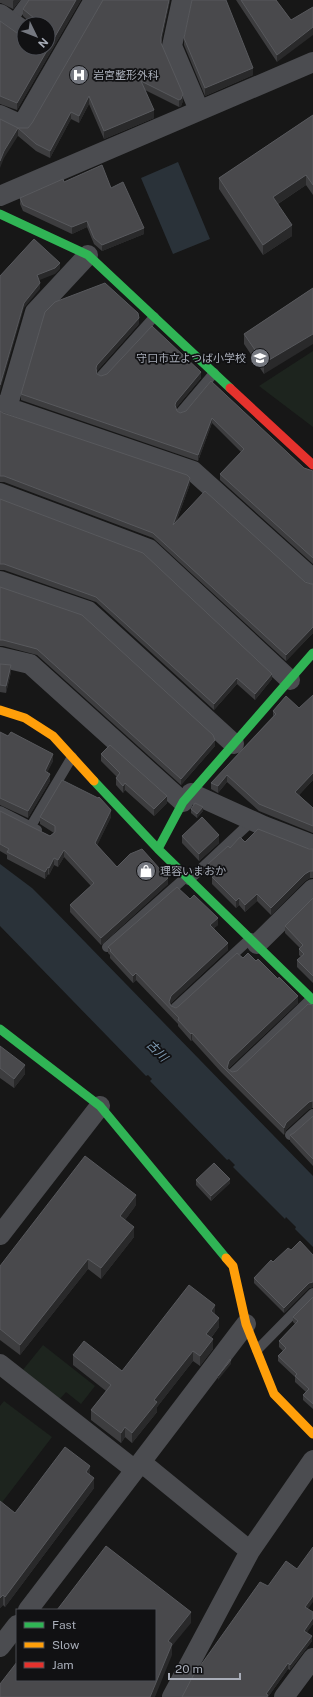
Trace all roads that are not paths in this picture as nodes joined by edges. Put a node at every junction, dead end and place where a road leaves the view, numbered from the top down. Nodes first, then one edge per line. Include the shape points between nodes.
1 (27, 0) edge
2 (94, 0) edge
3 (182, 0) edge
4 (12, 22) edge
5 (56, 49) edge
6 (52, 56) edge
7 (313, 62) edge
8 (199, 110) junction
9 (0, 115) edge
10 (0, 196) edge
11 (0, 214) edge
12 (88, 255) junction
13 (154, 317) junction
14 (214, 373) junction
15 (102, 375) edge
16 (4, 406) edge
17 (181, 412) edge
18 (313, 466) edge
19 (0, 493) edge
20 (313, 579) edge
21 (0, 581) edge
22 (313, 653) edge
23 (0, 657) edge
24 (290, 680) junction
25 (0, 710) edge
26 (234, 744) junction
27 (72, 757) junction
28 (187, 798) junction
29 (0, 811) edge
30 (252, 821) junction
31 (31, 826) junction
32 (49, 836) edge
33 (313, 845) edge
34 (158, 849) junction
35 (188, 879) junction
36 (313, 889) edge
37 (254, 941) junction
38 (107, 947) edge
39 (312, 999) edge
40 (175, 1008) edge
41 (0, 1029) edge
42 (233, 1073) edge
43 (100, 1106) junction
44 (313, 1114) edge
45 (290, 1135) edge
46 (0, 1235) edge
47 (313, 1292) edge
48 (246, 1324) junction
49 (257, 1350) junction
50 (0, 1364) edge
51 (313, 1434) edge
52 (313, 1460) edge
53 (138, 1466) junction
54 (250, 1551) junction
55 (29, 1609) edge
56 (16, 1626) edge
57 (0, 1648) edge
58 (313, 1659) edge
59 (172, 1697) edge
60 (284, 1697) edge

1 - 4 lane
2 - 5 street
3 - 8 street via 172,46
6 - 9 street via 22,125
7 - 8 street
8 - 10 street
11 - 12 street
12 - 13 street
12 - 16 street via 35,312
13 - 14 street
13 - 15 lane
14 - 17 lane
14 - 18 street
16 - 20 street via 193,471
19 - 24 street via 149,549
21 - 26 street via 88,612
22 - 24 street
23 - 28 street via 30,664
24 - 26 street
25 - 27 street via 25,718 53,736
26 - 28 street
27 - 31 lane
27 - 34 street
28 - 30 street
28 - 34 street
29 - 31 lane
30 - 33 street
30 - 35 lane
31 - 32 lane
34 - 35 street
35 - 37 street
35 - 38 lane
36 - 37 street
37 - 39 street
37 - 40 lane
39 - 42 lane
41 - 43 street
43 - 46 street
43 - 48 street via 233,1266
44 - 45 lane
47 - 49 lane
48 - 49 street
48 - 53 street
49 - 51 street via 274,1394
50 - 53 street
52 - 54 street
53 - 54 street
53 - 55 street
54 - 59 street
56 - 57 street
58 - 60 street

